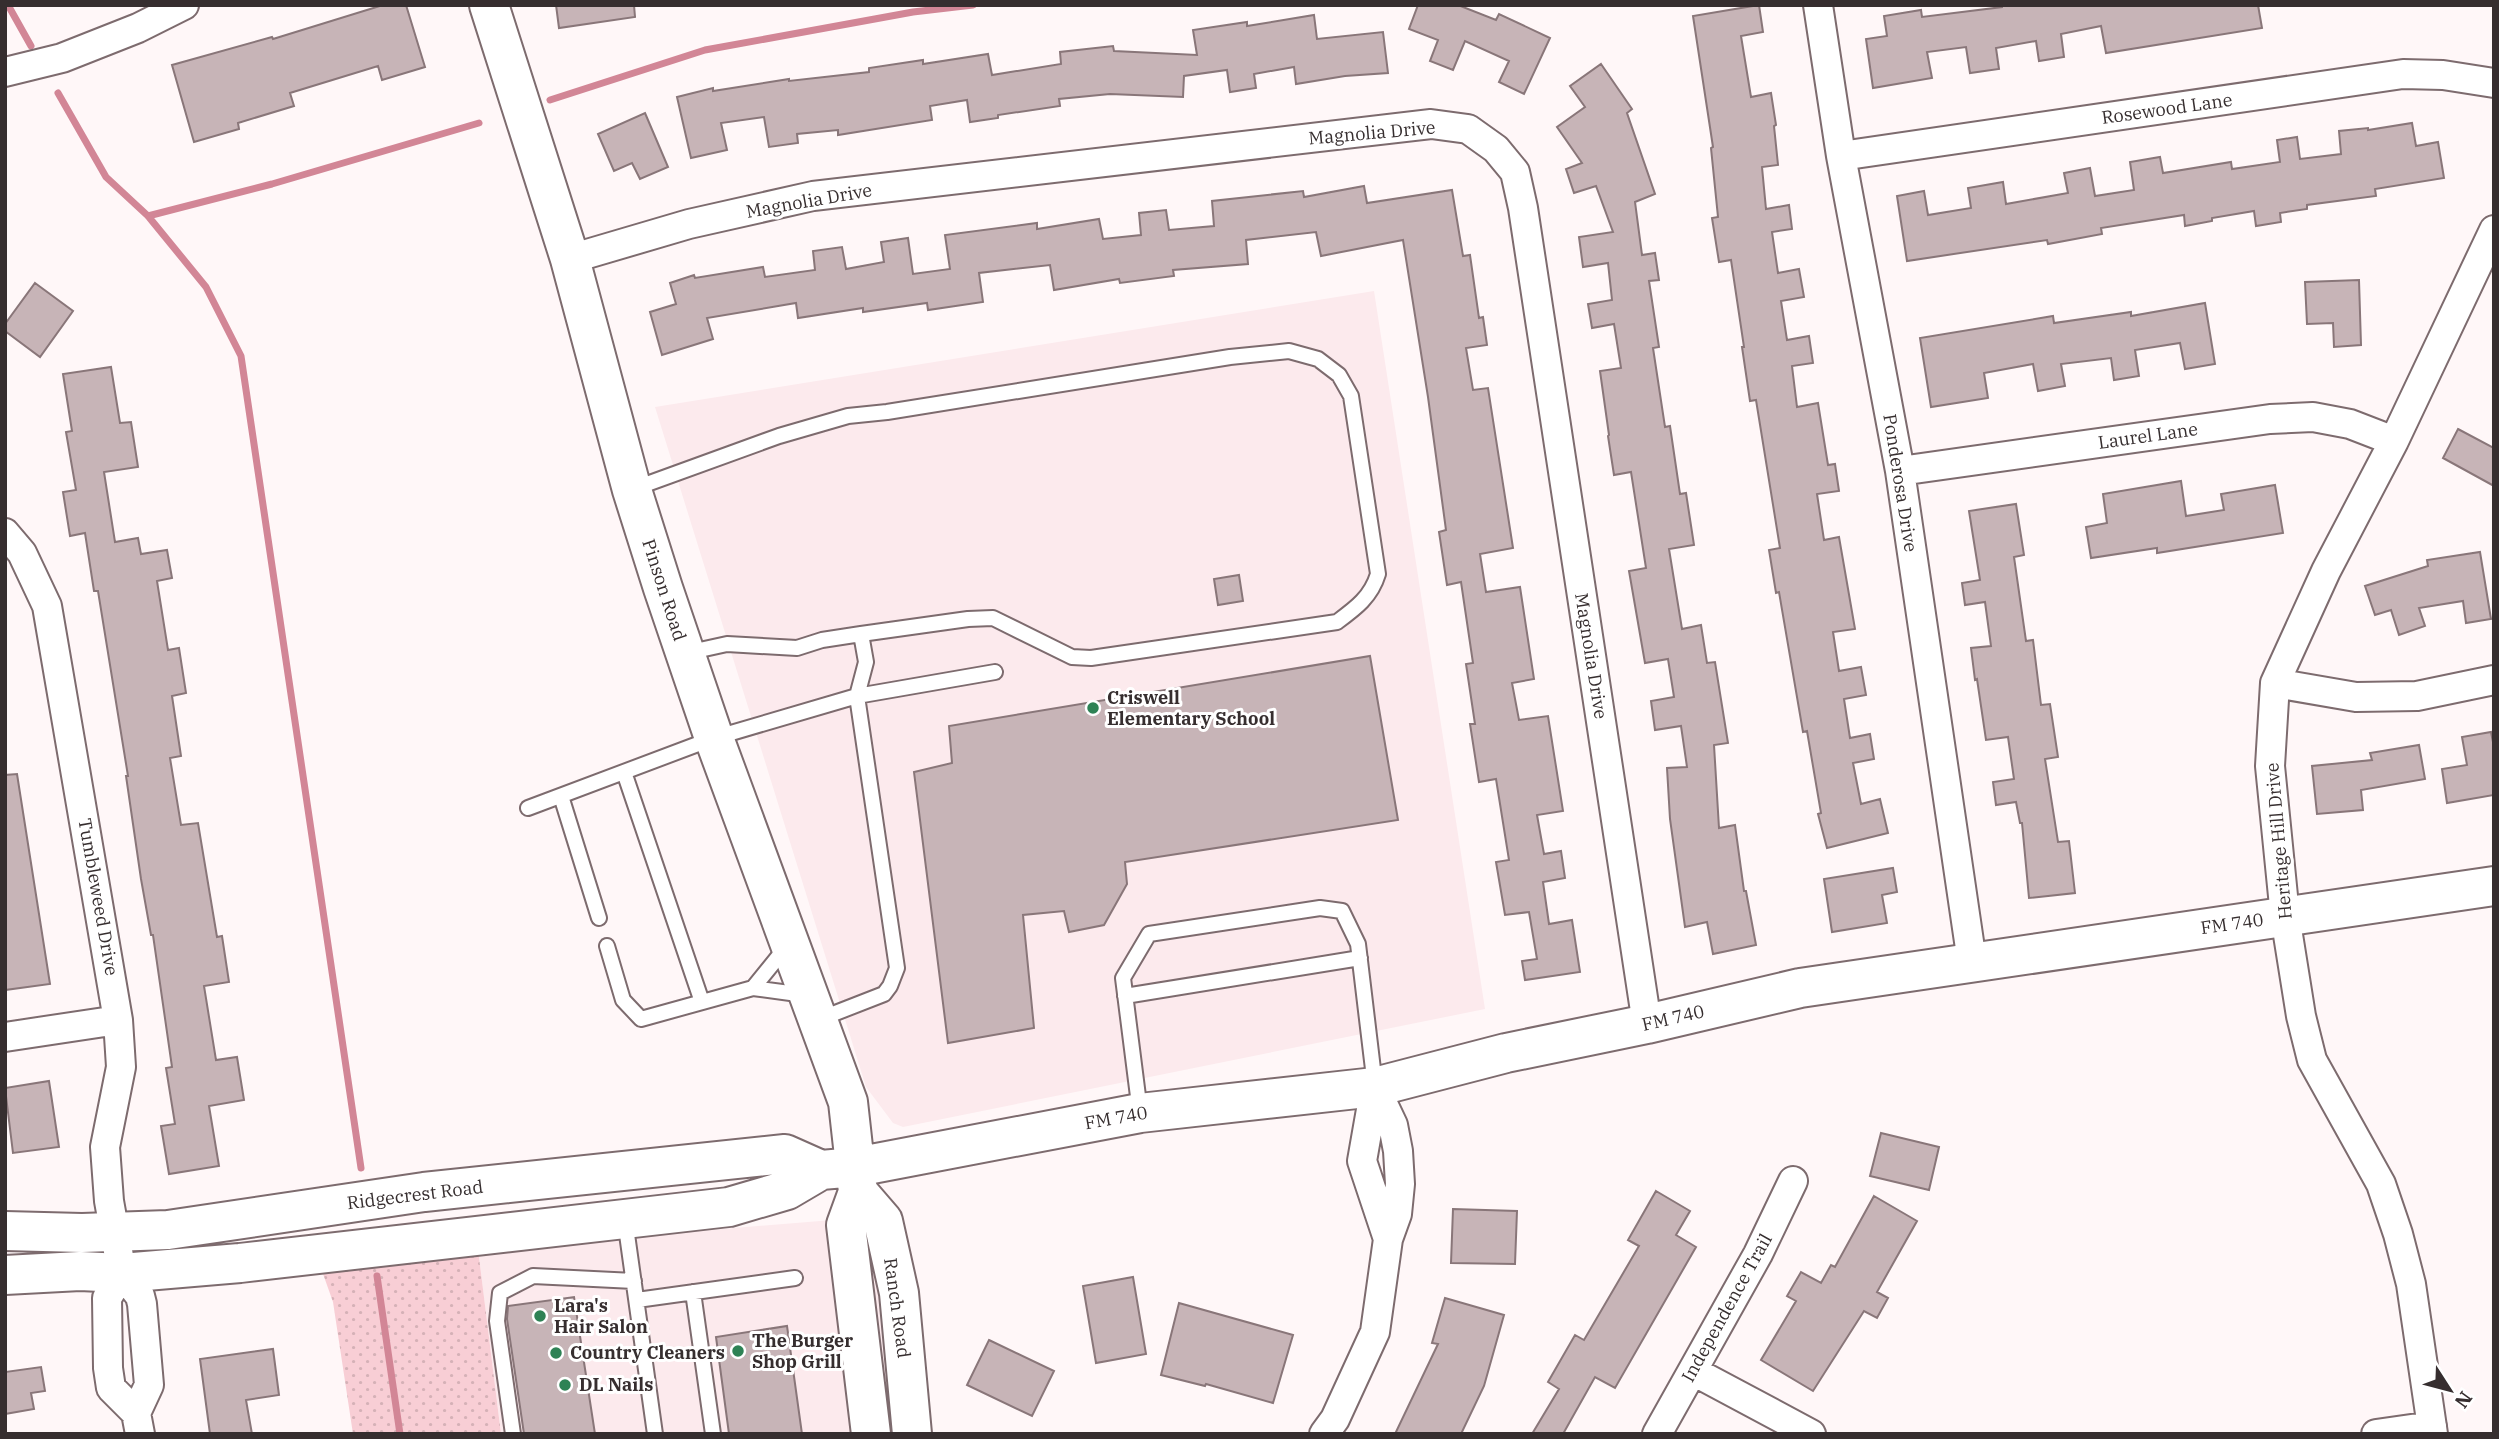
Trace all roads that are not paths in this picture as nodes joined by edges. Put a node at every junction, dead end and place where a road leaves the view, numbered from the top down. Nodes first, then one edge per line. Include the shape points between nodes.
1 (184, 5) edge
2 (489, 5) edge
3 (1818, 5) edge
4 (5, 72) edge
5 (2494, 83) edge
6 (1842, 156) junction
7 (2494, 230) edge
8 (570, 259) junction
9 (2394, 442) junction
10 (1900, 471) junction
11 (632, 490) junction
12 (5, 533) edge
13 (860, 634) junction
14 (685, 653) junction
15 (995, 672) dead end
16 (2494, 680) edge
17 (2275, 683) junction
18 (857, 696) junction
19 (714, 738) junction
20 (624, 772) junction
21 (561, 796) junction
22 (528, 808) dead end
23 (2494, 886) edge
24 (2285, 916) junction
25 (598, 918) dead end
26 (789, 943) junction
27 (607, 946) dead end
28 (1360, 958) junction
29 (1972, 962) junction
30 (753, 988) junction
31 (1125, 996) junction
32 (702, 1002) junction
33 (813, 1007) junction
34 (118, 1020) junction
35 (1647, 1024) junction
36 (5, 1037) edge
37 (1375, 1087) junction
38 (1140, 1113) junction
39 (845, 1176) junction
40 (1793, 1181) dead end
41 (636, 1218) junction
42 (5, 1231) edge
43 (115, 1232) junction
44 (122, 1273) junction
45 (5, 1275) edge
46 (795, 1278) dead end
47 (634, 1281) junction
48 (693, 1292) junction
49 (637, 1300) junction
50 (1692, 1371) junction
51 (138, 1424) edge
52 (2433, 1430) edge
53 (513, 1434) edge
54 (655, 1434) edge
55 (713, 1434) edge
56 (871, 1434) edge
57 (912, 1434) edge
58 (1324, 1434) edge
59 (1657, 1434) edge
60 (1811, 1434) edge
61 (2376, 1434) edge

1 - 4 street via 62,58
2 - 8 main road, Pinson Road
3 - 6 street, Ponderosa Drive
5 - 6 street, Rosewood Lane via 2443,75 2403,75
6 - 10 street, Ponderosa Drive
7 - 9 street, Heritage Hill Drive
8 - 11 main road, Pinson Road
8 - 35 street, Magnolia Drive via 689,224 813,196 1431,124 1468,130 1496,149 1515,172 1522,208
9 - 10 street, Laurel Lane via 2313,417 2270,419
9 - 17 street, Heritage Hill Drive via 2326,571
10 - 29 street, Ponderosa Drive
11 - 13 lane via 848,416 1230,357 1289,351 1318,359 1339,375 1351,396 1378,574 1374,589 1360,606 1337,622 1091,658 1072,657 993,618
11 - 14 main road, Pinson Road
12 - 34 street, Tumbleweed Drive via 22,553 47,606
13 - 14 lane via 797,648 726,644
13 - 18 lane via 866,663
14 - 19 main road, Pinson Road
15 - 18 lane
16 - 17 street via 2417,696 2356,697
17 - 24 street, Heritage Hill Drive via 2270,766
18 - 19 lane
18 - 33 lane via 897,968 884,994
19 - 20 lane
19 - 26 main road, Pinson Road
20 - 21 lane
20 - 32 lane
21 - 22 lane
21 - 25 lane
23 - 24 main road, FM 740 / FM 740
24 - 29 main road, FM 740 / FM 740
24 - 52 street, Heritage Hill Drive via 2312,1060 2381,1184 2398,1234 2411,1284
26 - 30 lane
26 - 33 main road, Pinson Road
27 - 32 lane via 623,1000 641,1019
28 - 31 lane
28 - 31 lane via 1342,911 1320,908 1149,934 1123,978
28 - 37 lane
29 - 35 main road, FM 740 / FM 740 via 1800,988
30 - 32 lane
30 - 33 lane
31 - 38 lane
33 - 39 main road, Pinson Road via 848,1102
34 - 36 street
34 - 43 street, Tumbleweed Drive via 121,1067 105,1147
35 - 37 main road, FM 740 / FM 740 via 1506,1053
37 - 38 main road, FM 740 / FM 740
37 - 58 street via 1398,1151 1397,1214 1388,1240 1375,1332
38 - 39 main road, FM 740 / FM 740
39 - 41 main road via 729,1207
39 - 43 main road, Ridgecrest Road via 785,1154 424,1192 168,1230
39 - 56 main road via 846,1225
39 - 57 main road, Ranch Road via 883,1221 899,1293
40 - 50 street, Independence Trail
41 - 44 main road
41 - 47 lane
42 - 43 main road, Ridgecrest Road
43 - 44 street, Tumbleweed Drive
44 - 45 main road
44 - 51 street, Tumbleweed Drive via 140,1296 144,1320 149,1385
44 - 51 street, Tumbleweed Drive via 107,1298 108,1368 111,1388
46 - 48 lane
47 - 49 lane
47 - 53 lane via 533,1276 500,1293 496,1321
48 - 49 lane
48 - 55 lane
49 - 54 lane
50 - 59 street, Independence Trail
50 - 60 street
52 - 61 street

